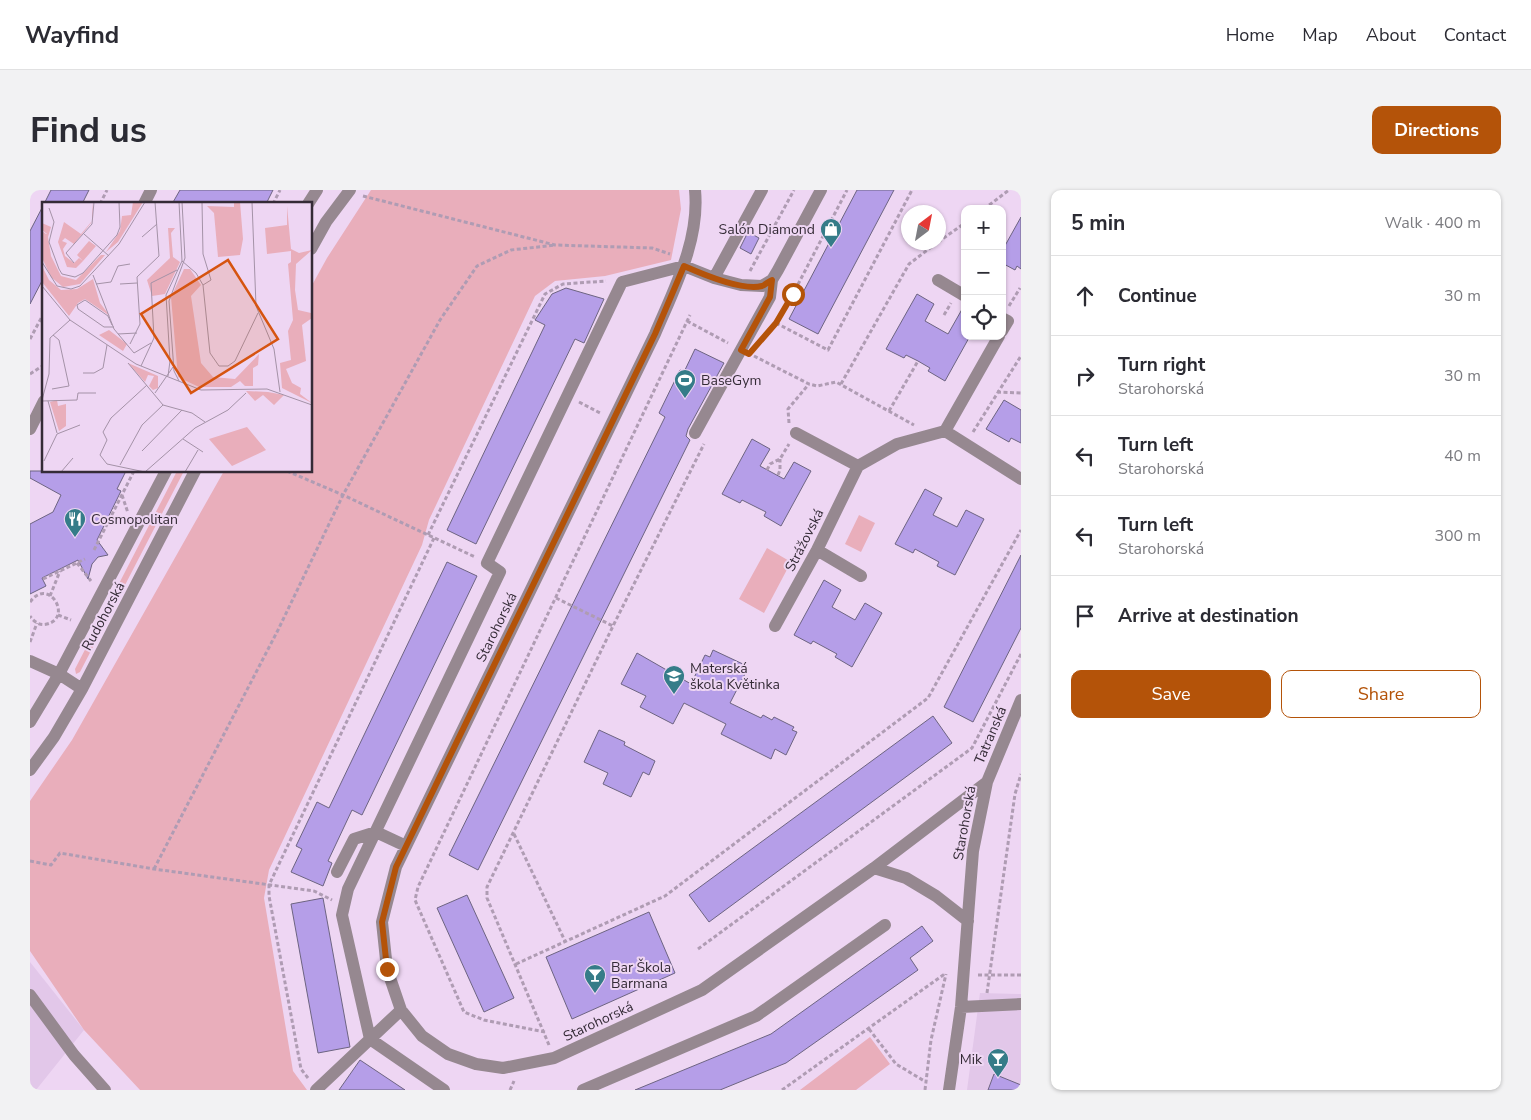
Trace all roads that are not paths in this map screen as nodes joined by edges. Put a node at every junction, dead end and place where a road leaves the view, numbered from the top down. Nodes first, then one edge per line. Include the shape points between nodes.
1 (150, 190) edge
2 (317, 190) edge
3 (350, 190) edge
4 (694, 190) edge
5 (762, 190) edge
6 (821, 190) edge
7 (145, 202) edge
8 (309, 202) edge
9 (312, 247) edge
10 (681, 262) junction
11 (714, 278) junction
12 (772, 280) junction
13 (938, 280) dead end
14 (963, 295) edge
15 (997, 340) edge
16 (42, 405) edge
17 (30, 429) edge
18 (945, 431) junction
19 (695, 433) dead end
20 (796, 433) road end
21 (858, 466) junction
22 (165, 472) edge
23 (194, 472) edge
24 (1021, 479) edge
25 (817, 550) junction
26 (861, 576) dead end
27 (775, 626) dead end
28 (30, 661) edge
29 (59, 674) junction
30 (82, 689) junction
31 (1021, 700) edge
32 (30, 722) edge
33 (30, 770) edge
34 (987, 782) junction
35 (376, 832) junction
36 (406, 846) junction
37 (874, 868) junction
38 (337, 872) dead end
39 (968, 921) junction
40 (885, 925) dead end
41 (30, 995) edge
42 (1021, 1004) edge
43 (961, 1008) junction
44 (402, 1010) junction
45 (370, 1039) junction
46 (316, 1089) edge
47 (105, 1090) edge
48 (444, 1090) edge
49 (583, 1090) edge
50 (949, 1090) edge

1 - 7 street
2 - 8 street
3 - 9 street
4 - 10 street, Starohorská via 697,209
5 - 11 street
6 - 12 street
10 - 11 street
10 - 35 street via 622,282 487,563 500,572
10 - 36 street, Starohorská via 655,334
11 - 12 street via 762,286
12 - 19 street via 770,297 745,352
13 - 14 street
15 - 18 street
16 - 17 street
18 - 21 street via 897,444
18 - 24 street
20 - 21 street
21 - 25 street, Strážovská
22 - 29 street, Rudohorská
23 - 30 street, Rudohorská
25 - 26 street
25 - 27 street, Strážovská
28 - 29 street
29 - 30 street
29 - 32 street, Rudohorská
30 - 33 street, Rudohorská
31 - 34 street, Tatranská
34 - 37 street, Starohorská
34 - 39 street, Starohorská via 973,851
35 - 36 street
35 - 38 street via 354,839
35 - 45 street via 348,889 342,915
36 - 44 street, Starohorská via 396,867 382,922 387,969
37 - 39 street via 906,878
37 - 44 street, Starohorská via 702,990 554,1058 503,1068 476,1064 448,1054 422,1036
39 - 43 street, Starohorská
40 - 49 street via 756,1016
41 - 47 street via 74,1055
42 - 43 street
43 - 50 street, Starohorská
44 - 45 street
45 - 46 street
45 - 48 street

